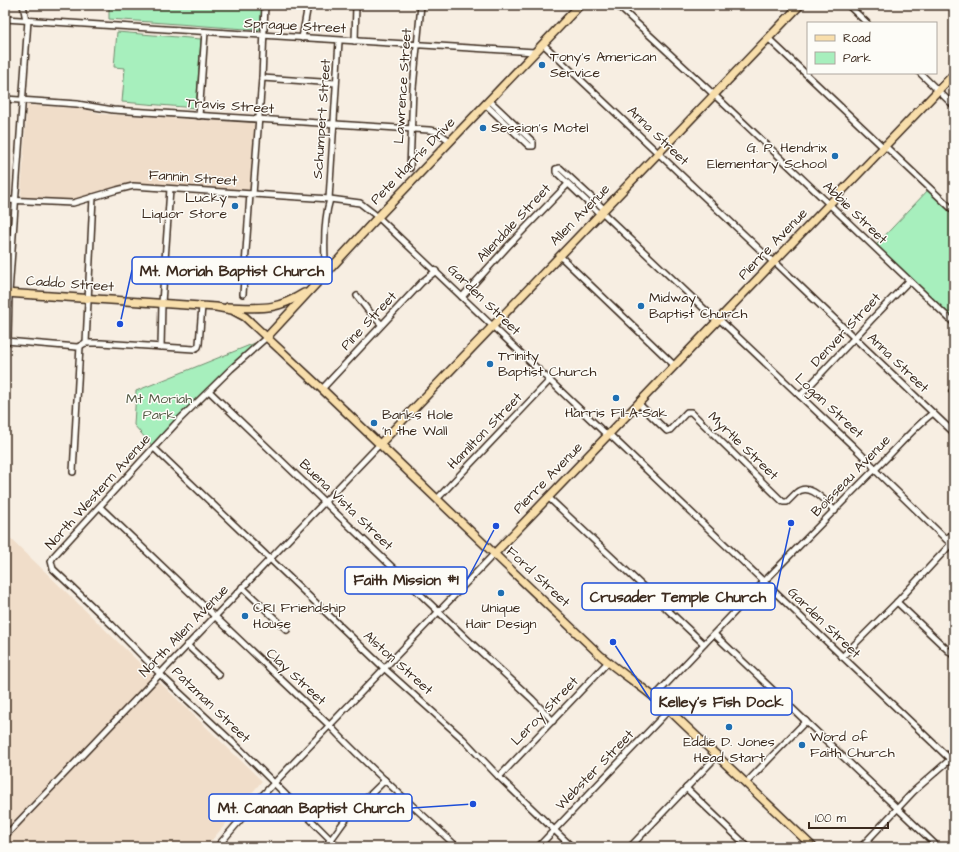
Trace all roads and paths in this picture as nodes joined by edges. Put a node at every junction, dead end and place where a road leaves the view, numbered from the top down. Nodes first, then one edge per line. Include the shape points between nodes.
1 (23, 5) edge
2 (265, 5) edge
3 (308, 5) edge
4 (356, 5) edge
5 (421, 5) edge
6 (580, 5) edge
7 (617, 5) edge
8 (800, 5) edge
9 (848, 5) edge
10 (5, 19) edge
11 (27, 20) junction
12 (866, 22) edge
13 (205, 32) junction
14 (263, 36) junction
15 (302, 38) junction
16 (768, 38) junction
17 (339, 40) junction
18 (355, 41) junction
19 (543, 44) junction
20 (417, 46) junction
21 (535, 52) junction
22 (921, 74) edge
23 (954, 74) edge
24 (262, 78) junction
25 (336, 83) junction
26 (938, 90) junction
27 (714, 95) junction
28 (5, 99) edge
29 (22, 100) junction
30 (487, 102) junction
31 (954, 106) edge
32 (199, 116) junction
33 (258, 120) junction
34 (334, 124) junction
35 (411, 129) junction
36 (450, 141) junction
37 (884, 146) junction
38 (658, 153) junction
39 (410, 168) dead end
40 (568, 184) junction
41 (170, 189) junction
42 (251, 194) junction
43 (93, 197) junction
44 (329, 199) junction
45 (5, 200) edge
46 (15, 201) junction
47 (829, 204) junction
48 (954, 211) edge
49 (602, 212) junction
50 (378, 216) junction
51 (560, 256) junction
52 (326, 260) dead end
53 (774, 262) junction
54 (436, 271) junction
55 (910, 281) junction
56 (313, 287) junction
57 (7, 293) edge
58 (243, 294) dead end
59 (357, 296) dead end
60 (462, 296) junction
61 (87, 298) junction
62 (162, 303) junction
63 (202, 306) junction
64 (216, 307) junction
65 (718, 320) junction
66 (954, 323) edge
67 (381, 324) junction
68 (493, 326) junction
69 (267, 337) junction
70 (855, 338) junction
71 (6, 341) edge
72 (86, 343) junction
73 (80, 346) junction
74 (161, 346) junction
75 (674, 365) junction
76 (550, 380) junction
77 (322, 388) junction
78 (209, 391) junction
79 (800, 396) junction
80 (638, 403) junction
81 (933, 413) junction
82 (954, 433) edge
83 (608, 434) junction
84 (380, 444) junction
85 (154, 448) junction
86 (875, 470) junction
87 (73, 472) dead end
88 (548, 497) junction
89 (437, 499) junction
90 (324, 502) junction
91 (100, 507) junction
92 (835, 511) junction
93 (954, 533) edge
94 (946, 539) junction
95 (952, 545) edge
96 (494, 554) junction
97 (269, 559) junction
98 (51, 563) joint
99 (764, 582) junction
100 (242, 588) junction
101 (897, 602) junction
102 (440, 611) junction
103 (215, 616) junction
104 (287, 630) dead end
105 (714, 634) junction
106 (704, 644) junction
107 (187, 645) junction
108 (954, 656) edge
109 (842, 657) junction
110 (608, 662) junction
111 (385, 669) junction
112 (160, 673) junction
113 (219, 675) dead end
114 (655, 696) junction
115 (669, 710) junction
116 (553, 721) junction
117 (806, 721) junction
118 (330, 726) junction
119 (718, 755) junction
120 (953, 760) edge
121 (499, 777) junction
122 (385, 780) junction
123 (746, 783) junction
124 (274, 784) junction
125 (686, 788) junction
126 (898, 809) junction
127 (554, 830) junction
128 (5, 836) edge
129 (332, 840) junction
130 (633, 846) edge
131 (217, 847) edge
132 (324, 847) edge
133 (338, 847) edge
134 (457, 847) edge
135 (538, 847) edge
136 (572, 847) edge
137 (748, 847) edge
138 (813, 847) edge
139 (861, 847) edge
140 (938, 847) edge

1 - 11 street
2 - 14 street
3 - 15 street
4 - 18 street
5 - 20 street, Lawrence Street
6 - 19 main road, Pete Harris Drive
7 - 27 street, Abbie Street
8 - 16 main road, Allen Avenue
9 - 12 street
10 - 11 street, Sprague Street
11 - 13 street, Sprague Street
11 - 29 street
13 - 14 street, Sprague Street
13 - 32 street
14 - 15 street, Sprague Street
14 - 24 street
15 - 17 street, Sprague Street
16 - 27 main road, Allen Avenue
16 - 37 street
17 - 18 street, Sprague Street
17 - 25 street, Schumpert Street
18 - 20 street, Sprague Street
19 - 21 main road, Pete Harris Drive
19 - 38 street, Anna Street
20 - 21 street, Sprague Street
20 - 35 street, Lawrence Street
21 - 30 main road, Pete Harris Drive
22 - 26 street
23 - 26 main road, Pierre Avenue
24 - 25 street
24 - 33 street
25 - 34 street, Schumpert Street
26 - 31 street
26 - 37 main road, Pierre Avenue
27 - 38 main road, Allen Avenue
27 - 47 street, Abbie Street
28 - 29 street, Travis Street
29 - 32 street, Travis Street
29 - 46 street
30 - 30 street via 529,146 533,146 532,142
30 - 36 main road, Pete Harris Drive
32 - 33 street, Travis Street
33 - 34 street, Travis Street
33 - 42 street
34 - 35 street, Travis Street
34 - 44 street, Schumpert Street
35 - 36 street, Travis Street via 436,131
35 - 39 street, Lawrence Street
36 - 50 main road, Pete Harris Drive
37 - 47 main road, Pierre Avenue
37 - 48 street
38 - 49 main road, Allen Avenue
38 - 53 street, Anna Street
40 - 49 street, Logan Street
40 - 49 street, Logan Street via 556,172 557,168 560,168
40 - 60 street, Allendale Street
41 - 42 street, Fannin Street
41 - 43 street, Fannin Street via 132,186
41 - 62 street
42 - 44 street, Fannin Street
42 - 58 street
43 - 46 street, Fannin Street via 73,204
43 - 61 street
44 - 50 street, Fannin Street via 360,203
44 - 52 street, Schumpert Street via 324,231
45 - 46 street, Fannin Street
46 - 57 street
47 - 53 main road, Pierre Avenue
47 - 55 street, Abbie Street
49 - 51 main road, Allen Avenue
49 - 65 street, Logan Street
50 - 54 street, Garden Street
50 - 56 main road, Pete Harris Drive
51 - 68 main road, Allen Avenue
51 - 75 street
53 - 65 main road, Pierre Avenue
53 - 70 street, Anna Street
54 - 60 street, Garden Street
54 - 67 street, Pine Street
55 - 66 street, Abbie Street
55 - 70 street, Denver Street
56 - 64 main road via 291,301 275,307
56 - 69 main road, Pete Harris Drive
57 - 61 main road, Caddo Street
57 - 71 street
59 - 67 street
60 - 68 street, Garden Street
61 - 62 main road, Caddo Street
61 - 72 street
62 - 63 main road, Caddo Street
62 - 74 street
63 - 64 main road, Caddo Street
63 - 74 street via 198,347 194,349
64 - 69 main road, Caddo Street via 232,310 241,315
65 - 75 main road, Pierre Avenue
65 - 79 street, Logan Street
67 - 77 street, Pine Street
68 - 76 street, Garden Street
68 - 84 main road, Allen Avenue
69 - 77 main road, Ford Street
69 - 78 street, North Western Avenue
70 - 79 street, Denver Street
70 - 81 street, Anna Street
71 - 73 street
72 - 73 street
72 - 74 street
73 - 87 street
75 - 80 main road, Pierre Avenue
76 - 83 street, Garden Street
76 - 89 street, Hamilton Street
77 - 84 main road, Ford Street
78 - 85 street, North Western Avenue
78 - 90 street, Buena Vista Street
79 - 86 street, Logan Street via 872,464
80 - 83 main road, Pierre Avenue
80 - 92 street, Myrtle Street via 667,431 687,412 691,412 783,502 787,502 797,492 809,489
81 - 82 street, Anna Street
81 - 86 street, Boisseau Avenue
83 - 88 main road, Pierre Avenue
83 - 99 street, Garden Street
84 - 89 main road, Ford Street
84 - 90 street, North Allen Avenue
85 - 91 street, North Western Avenue
85 - 97 street, Alston Street
86 - 92 street, Boisseau Avenue
86 - 94 street, Logan Street
88 - 96 main road, Pierre Avenue
88 - 106 street
89 - 96 main road, Ford Street
90 - 97 street, North Allen Avenue
90 - 102 street, Buena Vista Street
91 - 98 street, North Western Avenue via 53,557
91 - 103 street, Clay Street
92 - 99 street, Boisseau Avenue
93 - 94 street
94 - 95 street, Logan Street
95 - 101 street
96 - 102 street
96 - 110 main road, Ford Street
97 - 100 street, North Allen Avenue
97 - 111 street, Alston Street
98 - 112 street, Patzman Street via 53,569
99 - 105 street, Boisseau Avenue
99 - 109 street, Garden Street
100 - 103 street, North Allen Avenue
100 - 104 street
101 - 108 street
101 - 109 street
102 - 111 street
102 - 116 street, Buena Vista Street
103 - 107 street, North Allen Avenue
103 - 118 street, Clay Street
105 - 106 street, Boisseau Avenue
105 - 117 street
106 - 114 street, Boisseau Avenue
107 - 112 street, North Allen Avenue
107 - 113 street
109 - 120 street, Garden Street
110 - 114 main road, Ford Street
110 - 116 street, Leroy Street
111 - 118 street
111 - 121 street, Alston Street via 453,729
112 - 124 street, Patzman Street
112 - 128 street, North Allen Avenue
114 - 115 main road, Ford Street
115 - 119 main road, Ford Street
115 - 127 street, Webster Street
116 - 121 street, Leroy Street
117 - 123 street
117 - 126 street
118 - 122 street, Clay Street
118 - 124 street
119 - 123 main road, Ford Street
119 - 125 street
120 - 126 street via 923,782
121 - 127 street, Alston Street
122 - 129 street via 348,816
122 - 134 street, Clay Street
123 - 138 main road, Ford Street
124 - 129 street, Patzman Street
124 - 131 street
125 - 130 street
125 - 137 street
126 - 139 street
126 - 140 street
127 - 135 street, Webster Street
127 - 136 street, Alston Street
129 - 132 street
129 - 133 street, Patzman Street

